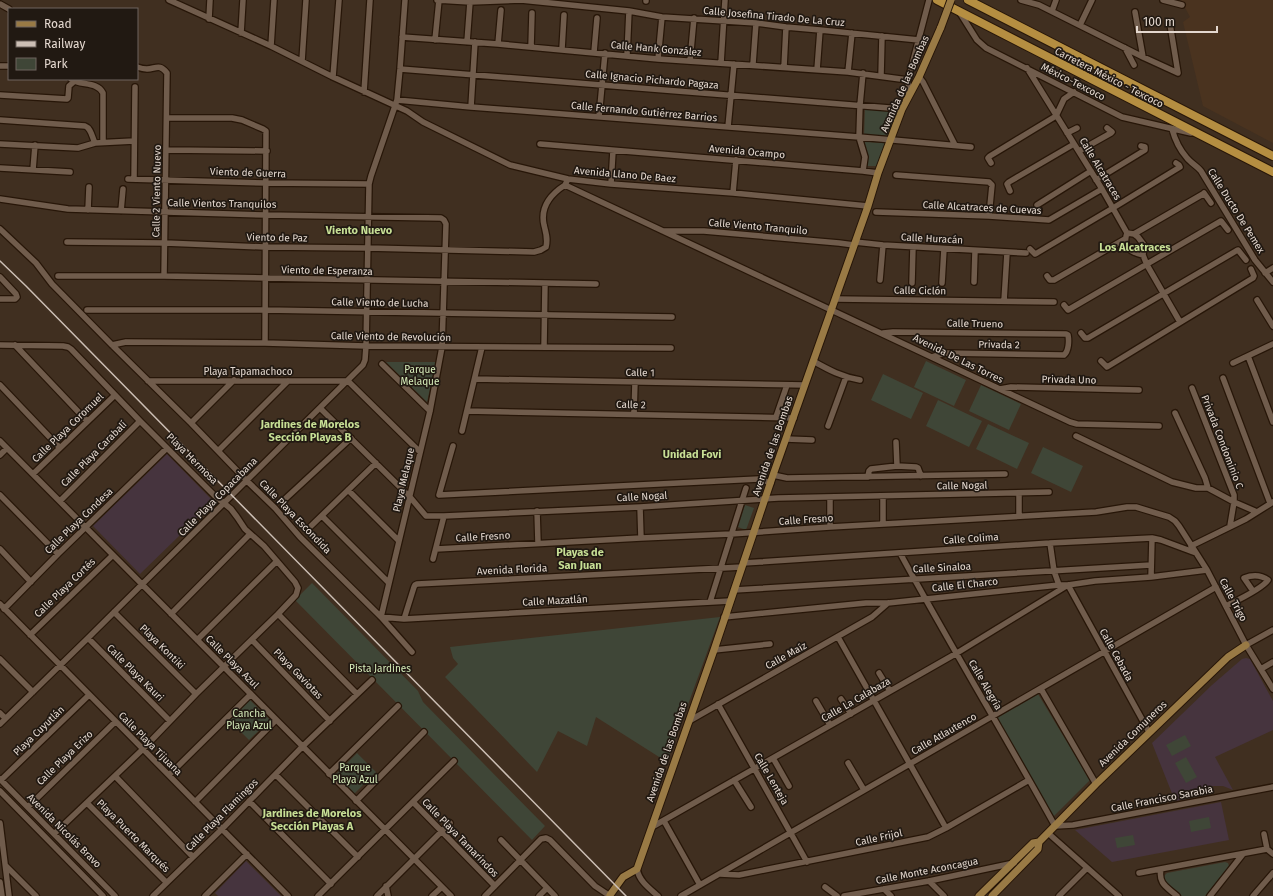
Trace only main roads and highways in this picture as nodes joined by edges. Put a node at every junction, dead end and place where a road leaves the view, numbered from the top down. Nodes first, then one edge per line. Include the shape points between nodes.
1 (937, 0) edge
2 (951, 0) edge
3 (968, 0) edge
4 (1230, 134) junction
5 (1253, 146) junction
6 (1223, 147) junction
7 (1273, 156) edge
8 (1248, 159) junction
9 (1273, 172) edge
10 (1246, 645) road end
11 (1039, 842) junction
12 (610, 896) edge
13 (979, 896) edge
14 (992, 896) edge

1 - 6 highway, Carretera México - Texcoco
2 - 12 main road, Avenida de las Bombas, bridge via 919,77 902,109 878,173 637,869 623,877
3 - 4 highway, Carretera México - Texcoco
4 - 5 highway, Carretera México - Texcoco
4 - 6 highway via 1231,142
5 - 7 highway, Carretera México - Texcoco
5 - 8 highway via 1245,150
6 - 8 highway, Carretera México - Texcoco
8 - 9 highway, Carretera México - Texcoco
10 - 11 main road, Avenida Comuneros via 1228,657 1149,732
11 - 13 main road via 1033,843
11 - 14 main road via 1038,849

